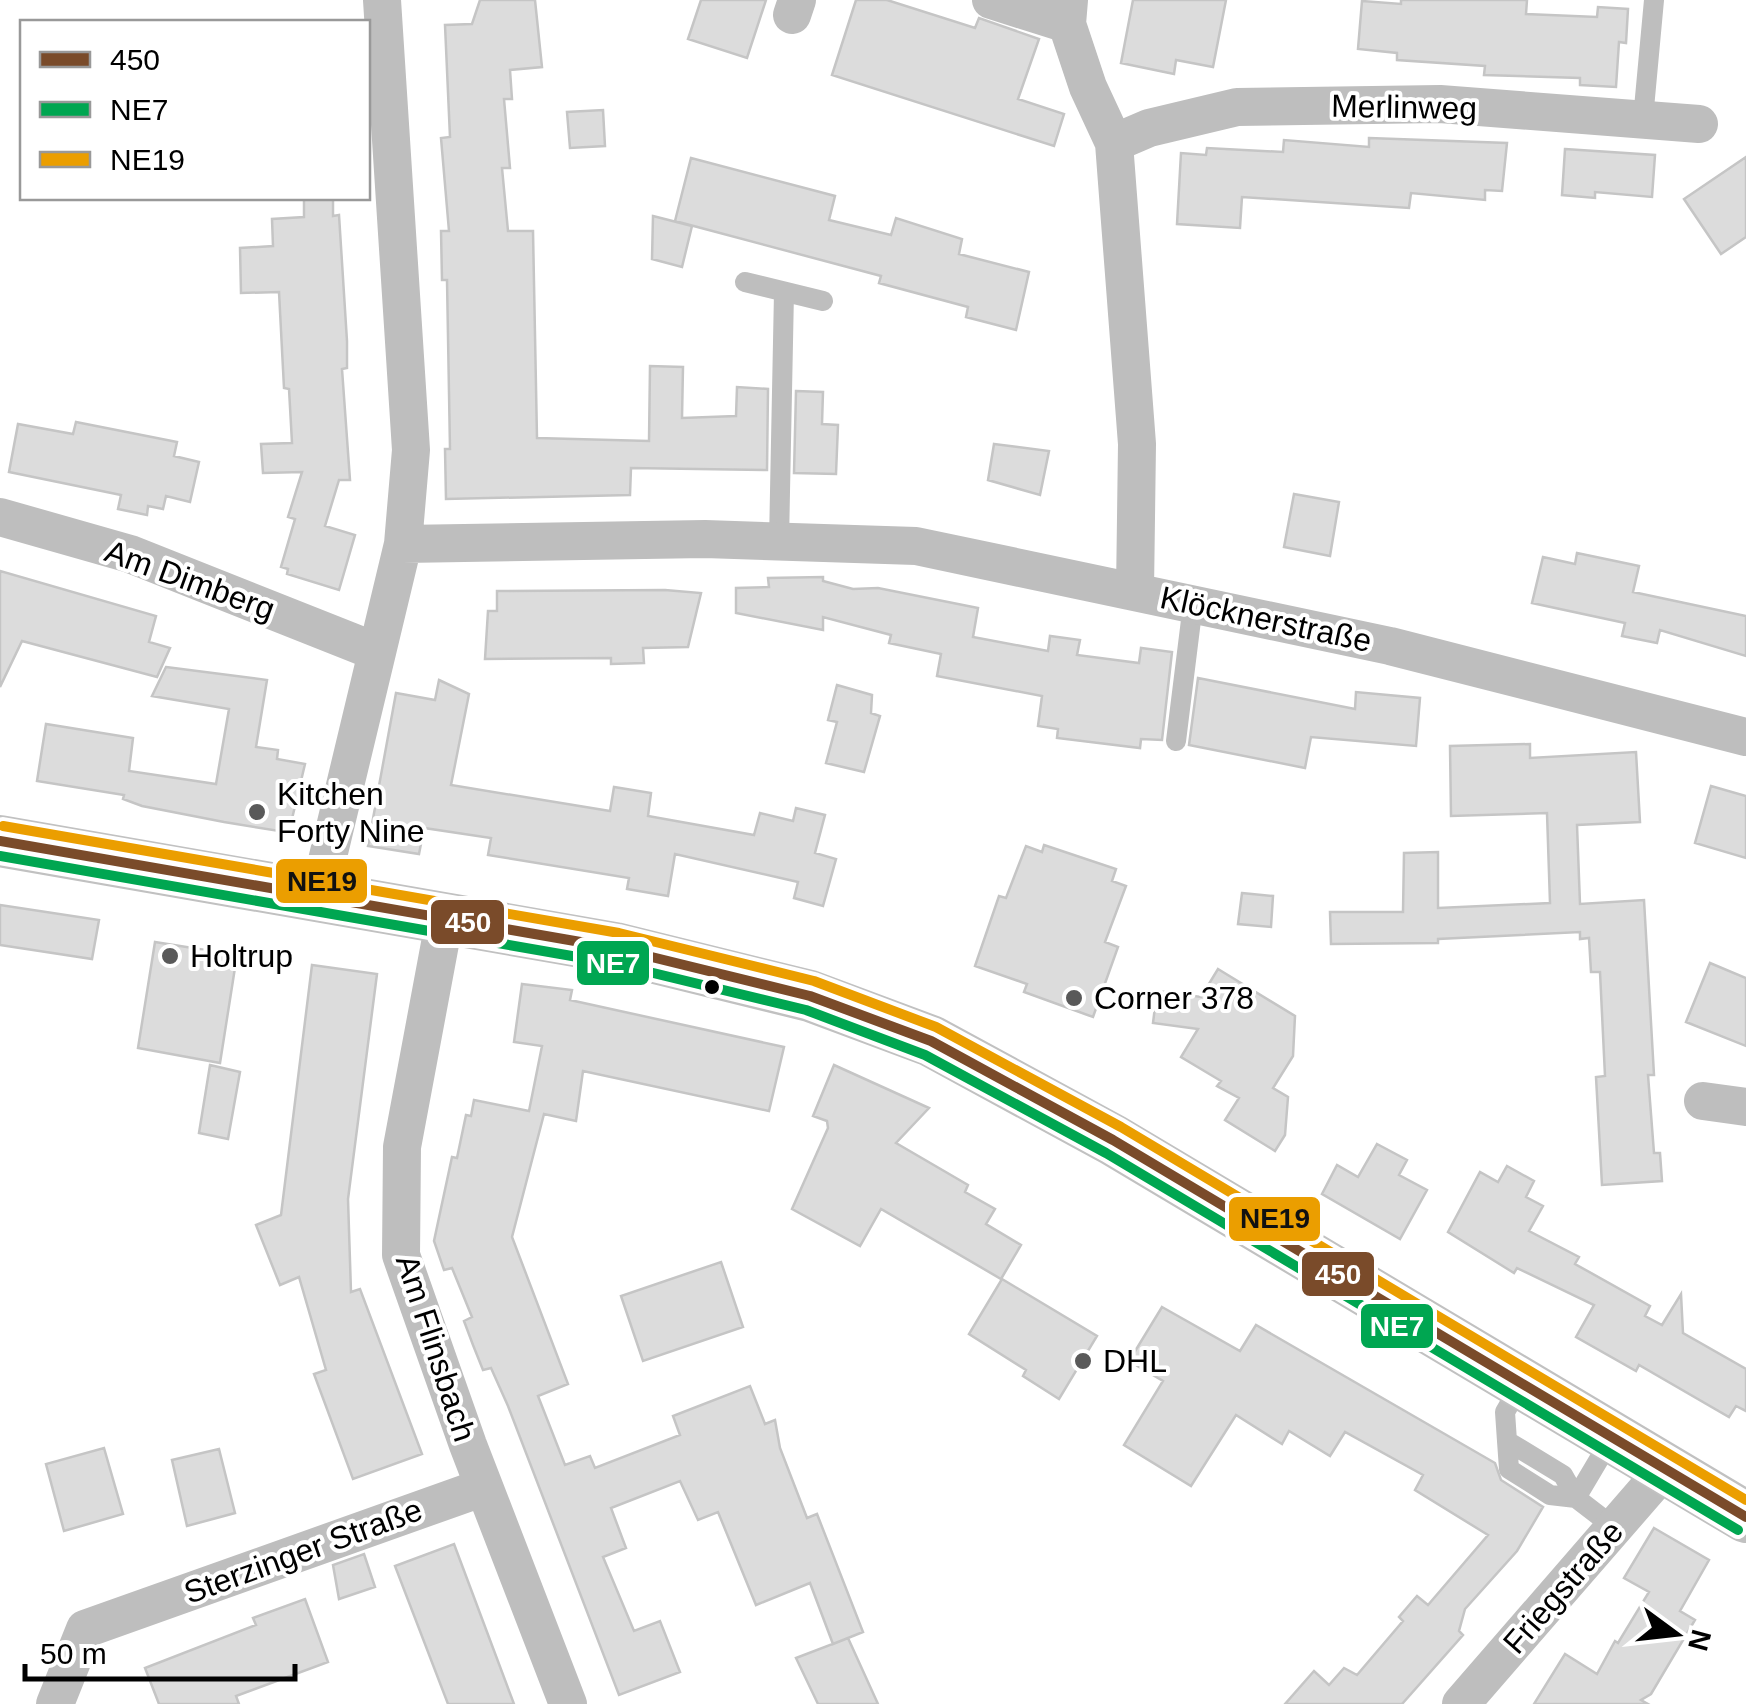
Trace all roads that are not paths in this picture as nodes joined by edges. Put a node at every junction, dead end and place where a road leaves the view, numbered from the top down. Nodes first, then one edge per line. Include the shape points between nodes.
1 (382, 0) edge
2 (992, 0) edge
3 (1654, 0) edge
4 (1068, 12) edge
5 (1643, 119) junction
6 (1699, 124) dead end
7 (1114, 143) junction
8 (744, 282) dead end
9 (784, 292) junction
10 (823, 301) dead end
11 (0, 517) edge
12 (779, 542) junction
13 (403, 544) junction
14 (1135, 591) junction
15 (1193, 604) junction
16 (378, 652) junction
17 (1746, 737) edge
18 (1176, 741) dead end
19 (0, 841) edge
20 (320, 894) junction
21 (445, 917) junction
22 (1702, 1102) dead end
23 (1746, 1106) edge
24 (1520, 1386) junction
25 (1612, 1439) junction
26 (1664, 1470) junction
27 (484, 1487) junction
28 (1576, 1498) junction
29 (1746, 1517) edge
30 (1615, 1528) junction
31 (55, 1704) edge
32 (568, 1704) edge
33 (1461, 1704) edge

1 - 13 street via 411,450
2 - 4 street
3 - 5 lane
4 - 7 street via 1088,87
5 - 6 street, Merlinweg
5 - 7 street, Merlinweg via 1440,104 1237,107
7 - 14 street via 1137,444
8 - 9 lane
9 - 10 lane
9 - 12 lane
11 - 16 street, Am Dimberg via 130,554
12 - 13 street, Klöcknerstraße
12 - 14 street, Klöcknerstraße via 916,546
13 - 16 street
14 - 15 street, Klöcknerstraße
15 - 17 street, Klöcknerstraße via 1390,646
15 - 18 lane
16 - 20 street
19 - 20 main road
20 - 21 main road
21 - 24 main road via 716,970 817,998 931,1042 1113,1140
21 - 27 street, Am Flinsbach via 402,1147 401,1255
22 - 23 street
24 - 25 main road
24 - 28 lane via 1505,1412 1507,1441 1563,1476
25 - 26 main road
25 - 28 lane
26 - 29 main road
26 - 30 street, Friegstraße
27 - 31 street, Sterzinger Straße via 85,1629
27 - 32 street, Am Flinsbach
28 - 30 lane
30 - 33 street, Friegstraße

